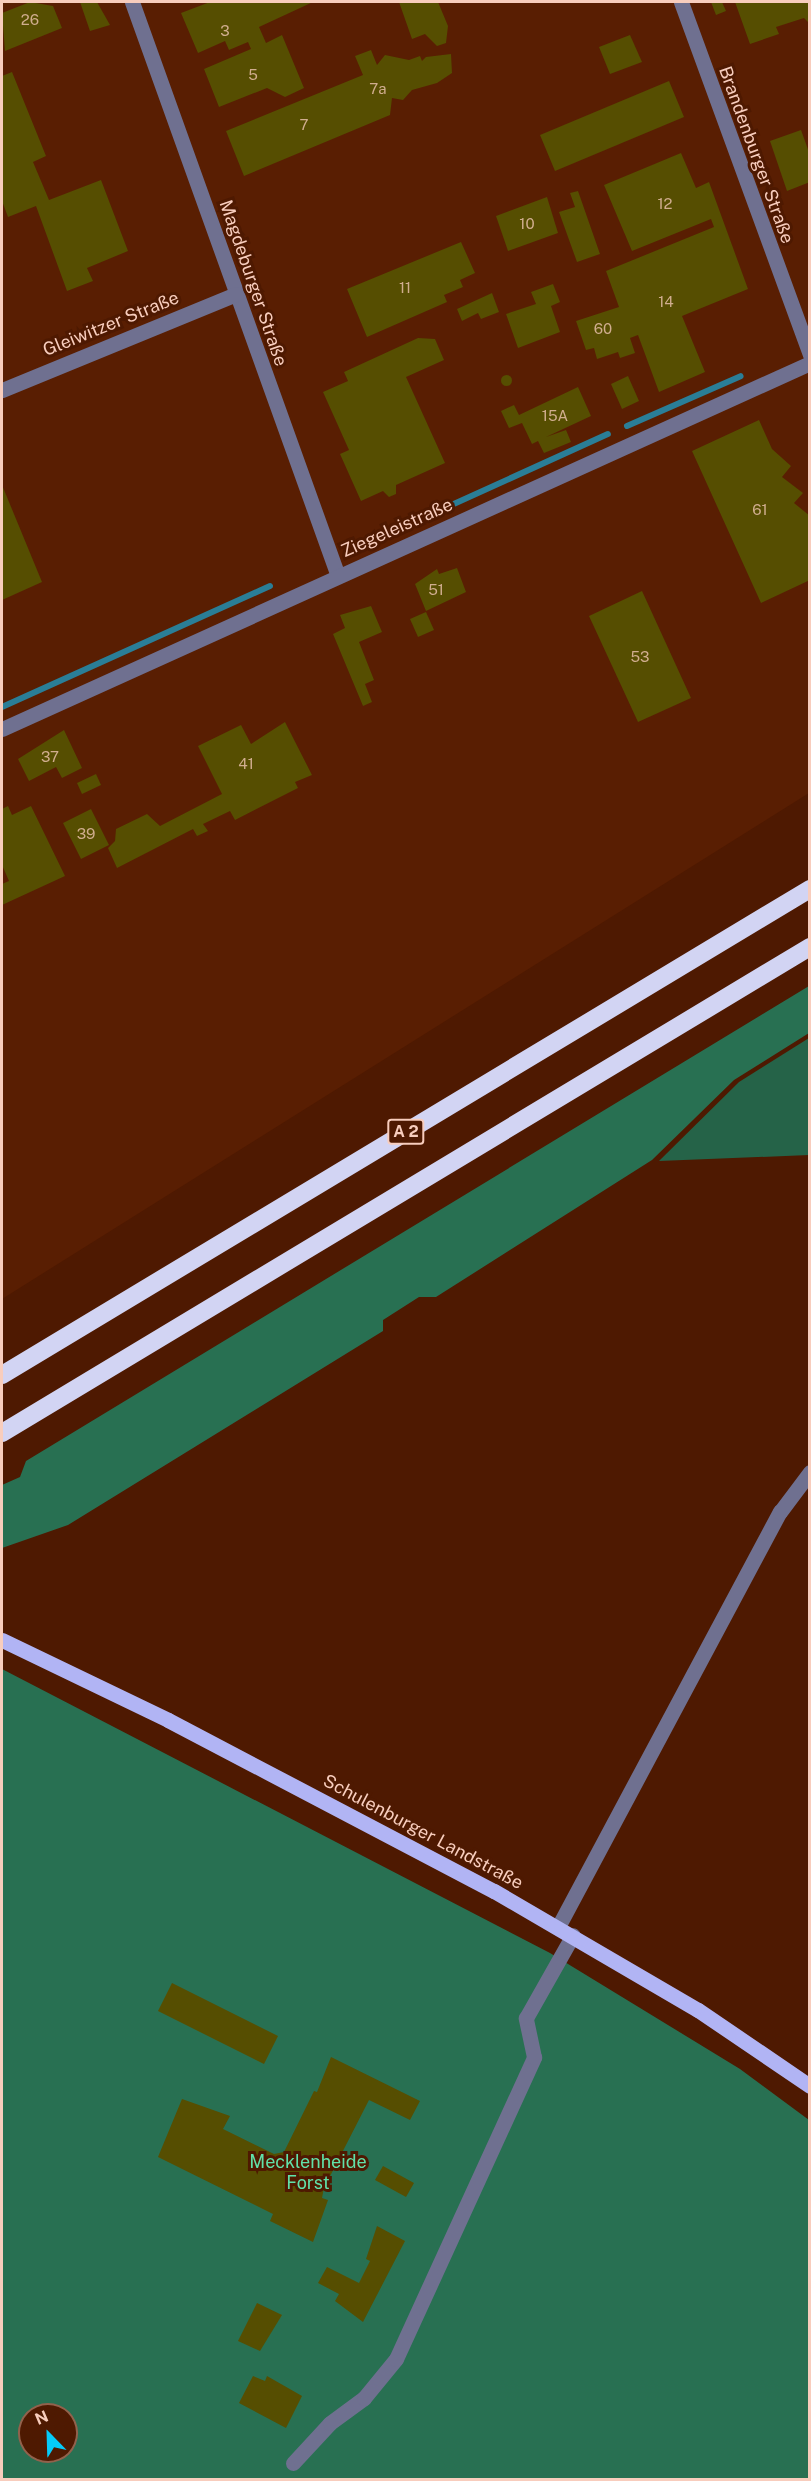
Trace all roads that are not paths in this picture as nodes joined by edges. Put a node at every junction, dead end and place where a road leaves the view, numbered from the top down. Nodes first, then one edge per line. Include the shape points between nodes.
1 (132, 2) edge
2 (681, 2) edge
3 (236, 294) junction
4 (810, 355) edge
5 (810, 363) edge
6 (2, 390) edge
7 (338, 576) junction
8 (2, 729) edge
9 (810, 889) edge
10 (810, 947) edge
11 (2, 1375) edge
12 (2, 1433) edge
13 (810, 1472) edge
14 (2, 1640) edge
15 (558, 1927) junction
16 (573, 1935) junction
17 (810, 2086) edge
18 (293, 2463) dead end

1 - 3 street, Magdeburger Straße
2 - 4 street, Brandenburger Straße
3 - 6 street, Gleiwitzer Straße
3 - 7 street, Magdeburger Straße
5 - 7 street, Ziegeleistraße
7 - 8 street, Ziegeleistraße
9 - 11 highway, A 2
10 - 12 highway
13 - 15 street via 780,1512
14 - 15 main road, Schulenburger Landstraße via 168,1720
15 - 16 main road, Schulenburger Landstraße
16 - 17 main road, Schulenburger Landstraße via 698,2010
16 - 18 street via 526,2018 534,2057 396,2359 364,2398 330,2423

